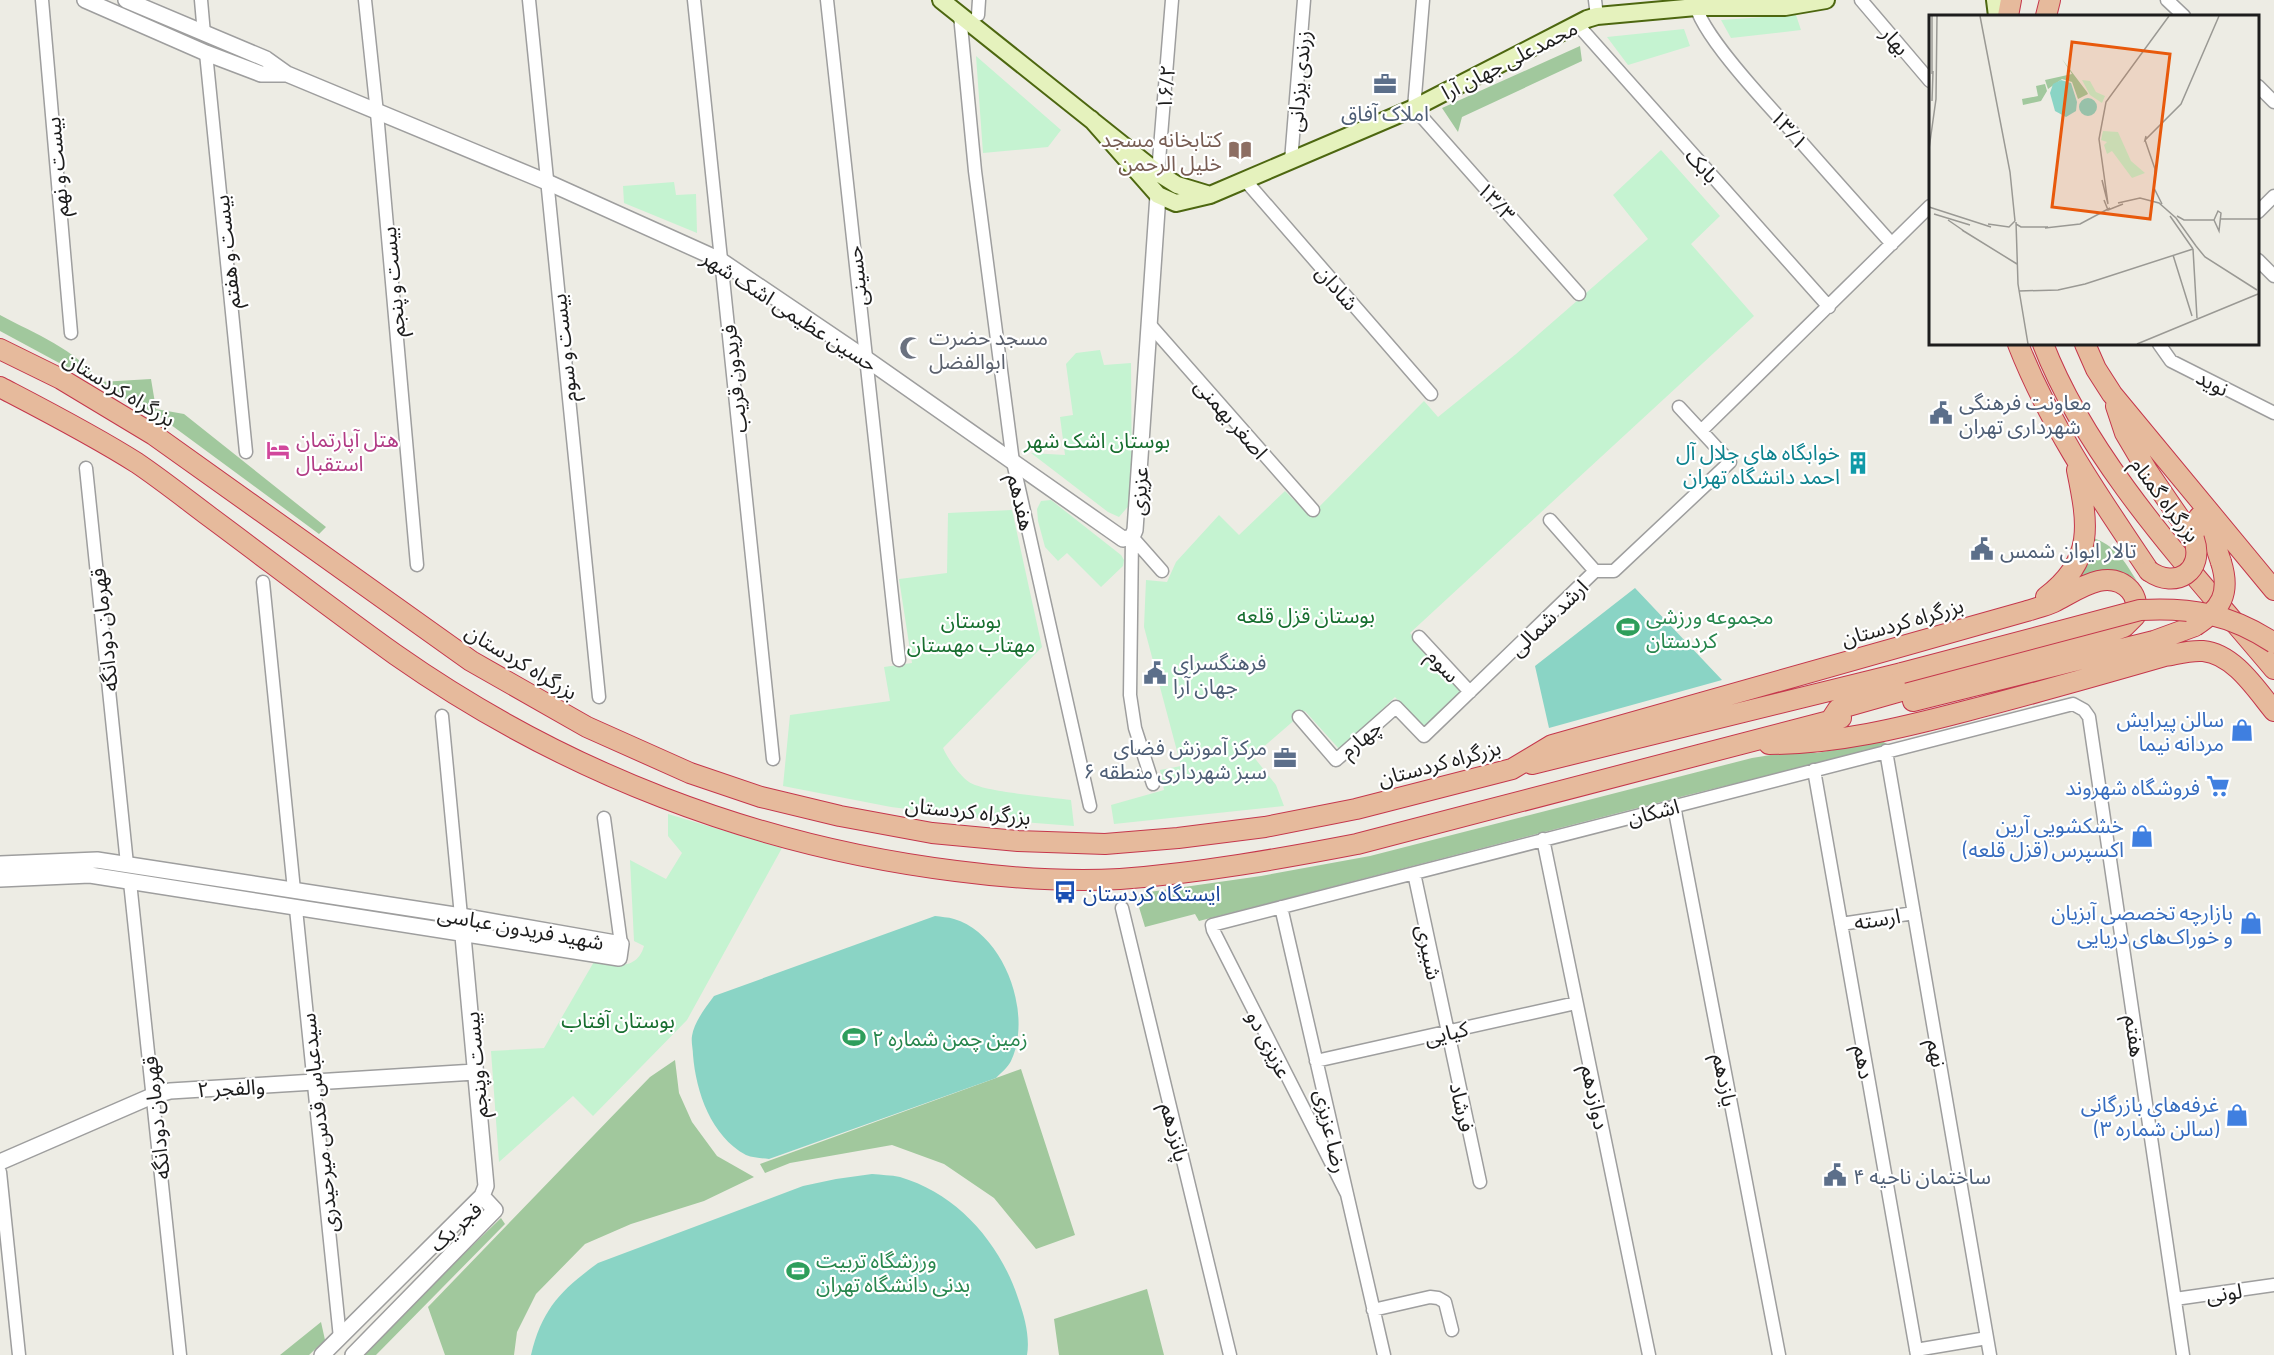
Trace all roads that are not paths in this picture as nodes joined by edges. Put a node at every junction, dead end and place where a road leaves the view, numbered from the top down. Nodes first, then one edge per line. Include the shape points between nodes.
1 (42, 0) edge
2 (85, 0) edge
3 (126, 0) edge
4 (201, 0) edge
5 (365, 0) edge
6 (529, 0) edge
7 (694, 0) edge
8 (827, 0) edge
9 (942, 0) edge
10 (979, 0) edge
11 (1172, 0) edge
12 (1304, 0) edge
13 (1424, 0) edge
14 (1826, 0) edge
15 (1862, 0) edge
16 (1995, 0) edge
17 (2011, 0) edge
18 (2050, 0) edge
19 (2167, 0) edge
20 (1785, 3) edge
21 (1695, 4) edge
22 (1596, 8) edge
23 (960, 15) junction
24 (978, 15) dead end
25 (1997, 15) edge
26 (2008, 15) edge
27 (2046, 15) edge
28 (2183, 15) edge
29 (1577, 24) junction
30 (204, 34) junction
31 (206, 53) junction
32 (287, 74) junction
33 (1929, 80) edge
34 (2259, 87) edge
35 (2274, 102) edge
36 (1414, 108) junction
37 (377, 113) junction
38 (1091, 119) junction
39 (1291, 161) junction
40 (1158, 173) junction
41 (1245, 180) junction
42 (547, 182) junction
43 (1158, 195) junction
44 (1210, 195) junction
45 (2274, 196) edge
46 (1929, 207) edge
47 (2259, 212) edge
48 (1892, 244) junction
49 (720, 260) junction
50 (2259, 261) edge
51 (2274, 276) edge
52 (1579, 294) dead end
53 (1828, 307) junction
54 (1150, 326) junction
55 (70, 333) dead end
56 (2018, 345) edge
57 (2043, 345) edge
58 (2085, 345) edge
59 (2160, 345) edge
60 (0, 349) edge
61 (865, 358) junction
62 (0, 387) edge
63 (1431, 394) dead end
64 (2112, 394) junction
65 (1679, 407) dead end
66 (2274, 413) edge
67 (1702, 430) junction
68 (246, 452) dead end
69 (2075, 460) junction
70 (1013, 462) junction
71 (86, 468) dead end
72 (1314, 510) dead end
73 (1550, 520) dead end
74 (1132, 537) junction
75 (417, 565) dead end
76 (1162, 571) dead end
77 (1595, 571) junction
78 (263, 582) dead end
79 (2274, 590) edge
80 (2027, 611) junction
81 (1419, 637) dead end
82 (2274, 644) edge
83 (898, 660) dead end
84 (2274, 669) edge
85 (1470, 692) junction
86 (599, 697) dead end
87 (2274, 711) edge
88 (442, 716) dead end
89 (1299, 717) dead end
90 (2089, 717) joint
91 (1830, 721) junction
92 (1424, 736) joint
93 (1739, 745) junction
94 (1886, 751) junction
95 (773, 759) dead end
96 (1512, 769) junction
97 (1814, 770) junction
98 (1153, 784) dead end
99 (1090, 806) dead end
100 (1674, 806) junction
101 (604, 818) dead end
102 (1543, 840) junction
103 (0, 864) edge
104 (127, 864) junction
105 (1414, 873) junction
106 (0, 879) edge
107 (130, 882) junction
108 (294, 890) junction
109 (1281, 907) junction
110 (1122, 908) dead end
111 (296, 909) junction
112 (1914, 913) junction
113 (461, 916) junction
114 (1841, 924) junction
115 (1212, 925) joint
116 (463, 933) junction
117 (621, 944) junction
118 (1576, 1003) junction
119 (1447, 1031) junction
120 (1316, 1061) junction
121 (476, 1072) junction
122 (314, 1082) junction
123 (152, 1096) junction
124 (0, 1162) edge
125 (0, 1172) edge
126 (1480, 1182) dead end
127 (1347, 1194) junction
128 (482, 1197) junction
129 (2274, 1286) edge
130 (2175, 1299) junction
131 (1373, 1310) junction
132 (1452, 1330) dead end
133 (340, 1338) junction
134 (1987, 1338) junction
135 (1916, 1353) edge
136 (19, 1355) edge
137 (180, 1355) edge
138 (322, 1355) edge
139 (353, 1355) edge
140 (1230, 1355) edge
141 (1384, 1355) edge
142 (1649, 1355) edge
143 (1779, 1355) edge
144 (1990, 1355) edge
145 (2183, 1355) edge

1 - 55 street, بیست و نهم
2 - 31 street, حسین عظیمی اشک شهر
3 - 30 street, حسین عظیمی اشک شهر
4 - 30 street
5 - 37 street, بیست و پنجم
6 - 42 street, بیست و سوم
7 - 49 street, فریدون قریب
8 - 61 street, حسینی
9 - 23 main road
10 - 24 street
11 - 40 street, ۱۶/۲
12 - 39 street, زرندی یزدانی
13 - 36 street
14 - 20 main road, محمدعلی جهان آرا
15 - 33 street, بهار
16 - 25 main road
17 - 26 highway
18 - 27 highway
19 - 28 street
20 - 21 main road, محمدعلی جهان آرا
21 - 22 main road, محمدعلی جهان آرا
21 - 48 street, ۱۳/۱ via 1708,31 1734,64
22 - 29 main road, محمدعلی جهان آرا
23 - 38 main road
23 - 70 street, هفدهم via 975,171
29 - 36 main road, محمدعلی جهان آرا
29 - 53 street, بابک
30 - 31 street
30 - 32 street, حسین عظیمی اشک شهر via 266,59
31 - 32 street, حسین عظیمی اشک شهر via 261,74
31 - 68 street, بیست و هفتم
32 - 37 street, حسین عظیمی اشک شهر
34 - 35 street
36 - 39 main road, محمدعلی جهان آرا
36 - 52 street, ۱۳/۳
37 - 42 street, حسین عظیمی اشک شهر
37 - 75 street, بیست و پنجم
38 - 40 main road
38 - 43 main road
39 - 41 main road, محمدعلی جهان آرا
40 - 44 main road via 1177,185
41 - 44 main road, محمدعلی جهان آرا
41 - 63 street, شادان
42 - 49 street, حسین عظیمی اشک شهر
42 - 86 street, بیست و سوم
43 - 44 main road, محمدعلی جهان آرا via 1176,202
43 - 54 street, عزیزی
45 - 47 street
46 - 48 street
48 - 53 street
49 - 61 street, حسین عظیمی اشک شهر
49 - 95 street, فریدون قریب
50 - 51 street
53 - 67 street
54 - 72 street, اصغر بهمنی
54 - 74 street, عزیزی
56 - 69 highway
57 - 84 highway, بزرگراه گمنام via 2072,406 2103,454 2155,527
58 - 64 highway, بزرگراه گمنام
59 - 66 street, نوید via 2171,361
60 - 96 highway, بزرگراه کردستان via 61,379 154,435 471,661 587,727 690,774 762,797 932,833 1105,844 1265,827
61 - 70 street, حسین عظیمی اشک شهر
61 - 83 street, حسینی
62 - 93 highway via 139,464 398,656 527,734 677,804 758,831 835,850 994,876 1118,879 1206,870 1357,844
64 - 69 highway, bridge via 2125,433 2194,539 2194,565 2181,577 2164,579 2149,572
64 - 79 highway, بزرگراه گمنام
64 - 91 highway, bridge via 2139,439 2212,535 2224,581 2221,601 2212,614 2195,626 2154,641
65 - 67 street
67 - 77 street, ارشد شمالی via 1730,462 1614,571
69 - 80 highway via 2086,523 2082,553 2068,578
70 - 74 street, حسین عظیمی اشک شهر via 1119,537
70 - 99 street, هفدهم
71 - 104 street, قهرمان دودانگه
73 - 77 street
74 - 76 street
74 - 98 street, عزیزی via 1130,695 1135,728
77 - 85 street, ارشد شمالی
78 - 108 street
80 - 91 highway, بزرگراه کردستان via 2106,579 2127,587 2137,608 2131,620 2116,630 1838,708
80 - 96 highway, بزرگراه کردستان via 1552,745
81 - 85 street, سوم
82 - 96 highway, bridge via 2241,624 2215,615 2192,610 2140,610
85 - 92 street, ارشد شمالی
87 - 93 highway via 2247,678 2219,655 2194,651 1850,738
88 - 113 street
89 - 92 street, چهارم via 1336,760 1396,707
90 - 94 street, اشکان via 2081,708 2068,705
90 - 130 street, هفتم
91 - 93 highway
94 - 97 street, اشکان
94 - 112 street, نهم
97 - 100 street, اشکان
97 - 114 street, دهم
100 - 102 street, اشکان
100 - 143 street, یازدهم
101 - 117 street
102 - 105 street, اشکان
102 - 118 street, دوازدهم
103 - 104 street, شهید فریدون عباسی via 90,859
104 - 107 street
104 - 108 street, شهید فریدون عباسی
105 - 109 street, اشکان
105 - 119 street, شبیری
106 - 107 street, شهید فریدون عباسی via 90,875
107 - 111 street, شهید فریدون عباسی
107 - 123 street, قهرمان دودانگه
108 - 111 street
108 - 113 street, شهید فریدون عباسی
109 - 115 street, اشکان
109 - 120 street, رضا عزیزی
110 - 140 street, پانزدهم
111 - 116 street, شهید فریدون عباسی
111 - 122 street, سیدعباس قدس میرحیدری
112 - 114 street, ارسته
112 - 134 street, نهم
113 - 116 street, بیست وپنجم
113 - 117 street, شهید فریدون عباسی
114 - 135 street, دهم
115 - 127 street, عزیزی دو
116 - 117 street, شهید فریدون عباسی via 620,958
116 - 121 street, بیست وپنجم
118 - 119 street, کیایی
118 - 142 street, دوازدهم
119 - 120 street, کیایی
119 - 126 street, فرشاد
120 - 127 street, رضا عزیزی
121 - 122 street, والفجر ۲
121 - 128 street, بیست وپنجم via 486,1186
122 - 123 street, والفجر ۲ via 188,1089
122 - 133 street, سیدعباس قدس میرحیدری
123 - 124 street, والفجر ۲
123 - 137 street, قهرمان دودانگه
125 - 136 street
127 - 131 street, رضا عزیزی
128 - 133 street, فجر یک
128 - 139 street, فجر یک via 495,1210
129 - 130 street, لونی
130 - 145 street, هفتم
131 - 132 street via 1438,1298 1445,1302
131 - 141 street, رضا عزیزی
133 - 138 street, فجر یک
133 - 139 street
134 - 135 street
134 - 144 street, نهم

